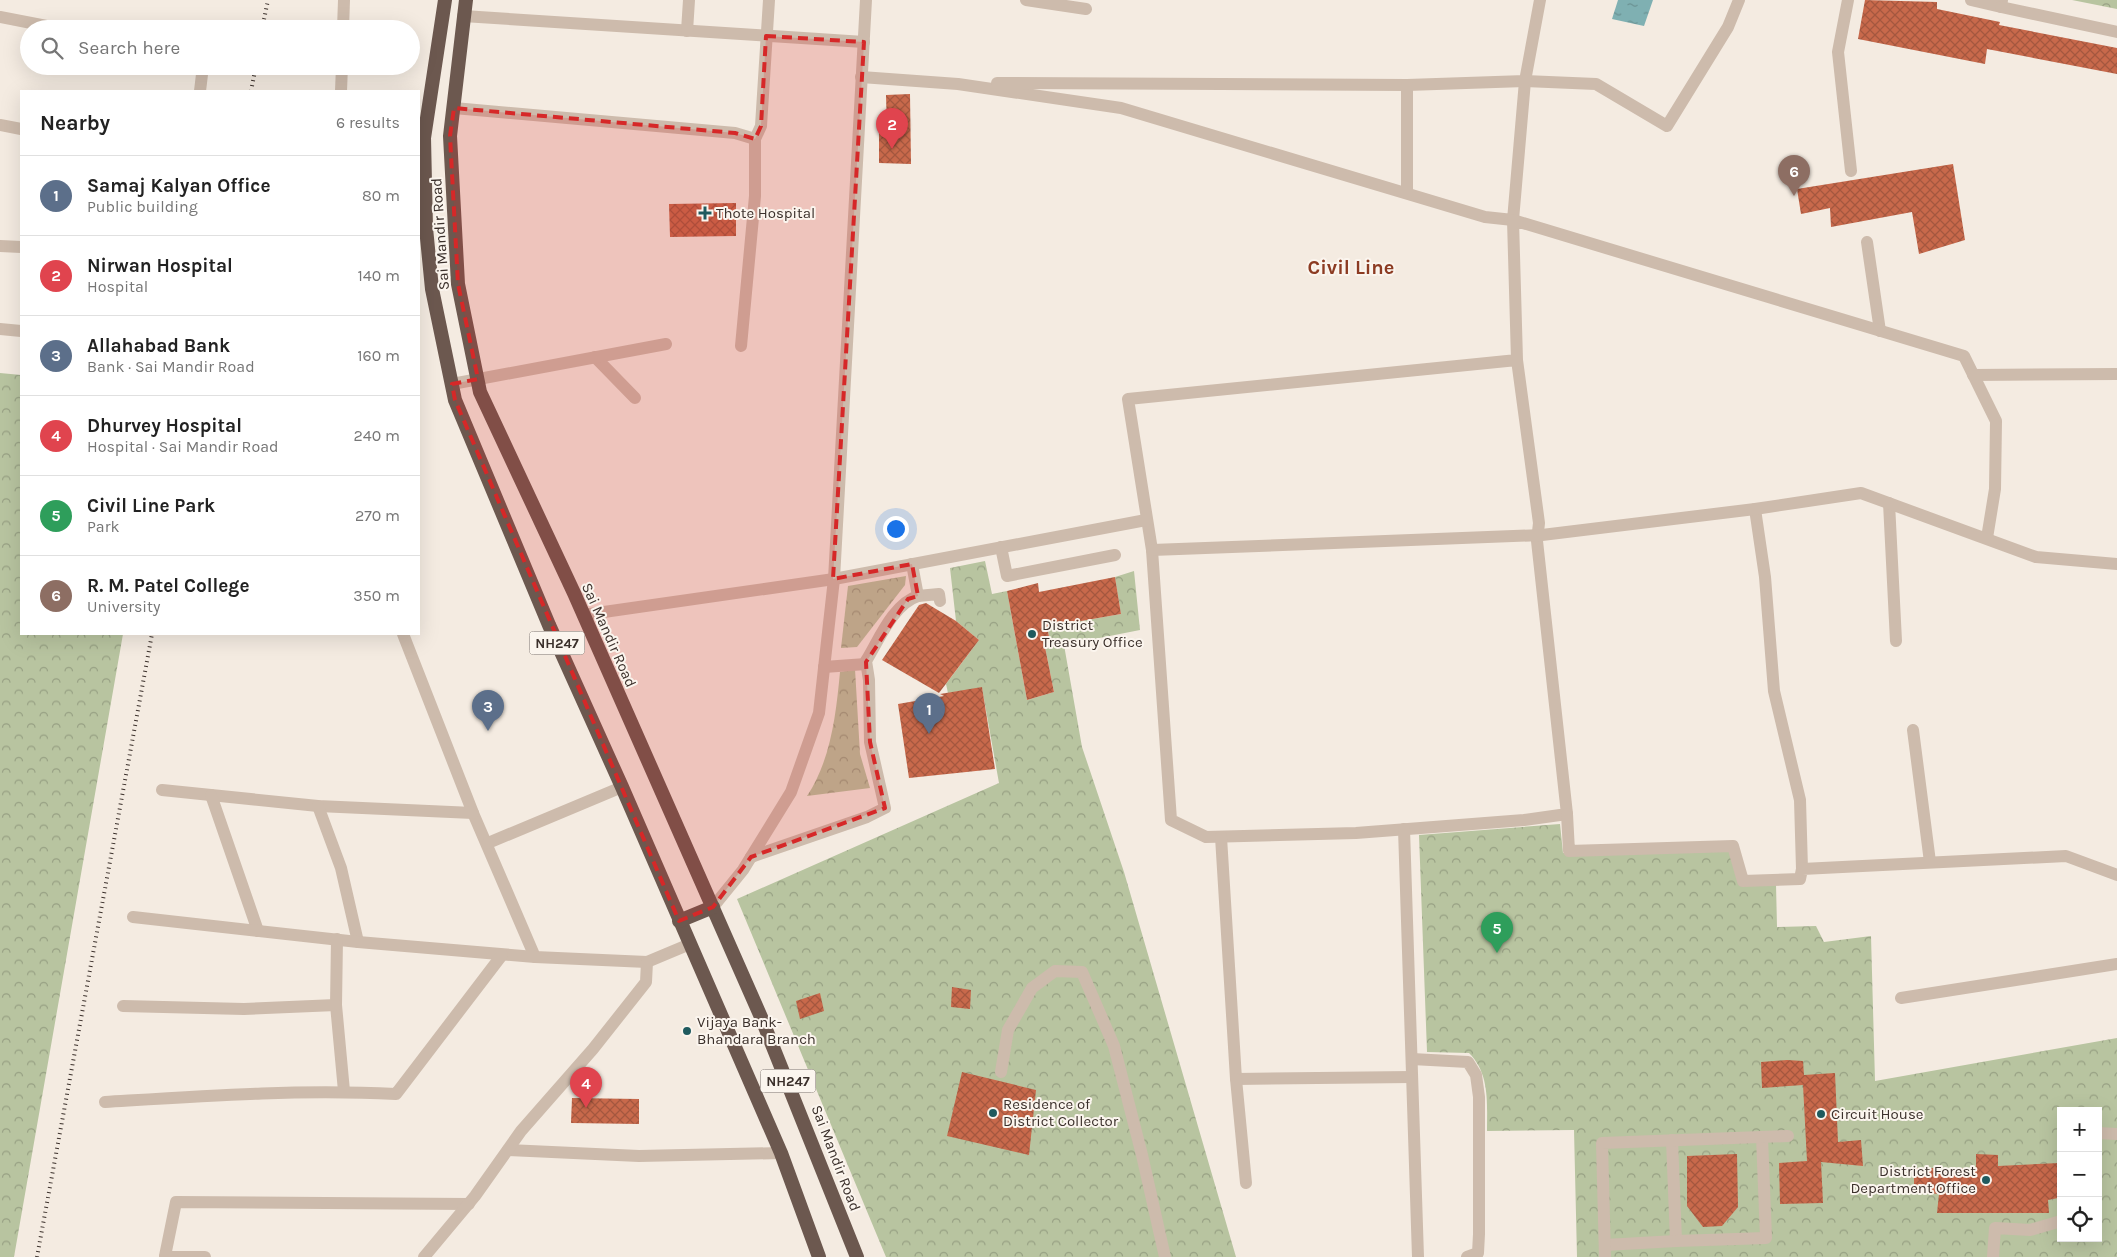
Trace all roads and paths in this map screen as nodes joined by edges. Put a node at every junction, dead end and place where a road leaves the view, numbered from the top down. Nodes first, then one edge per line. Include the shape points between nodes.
1 (344, 0) edge
2 (445, 0) edge
3 (466, 0) edge
4 (689, 0) edge
5 (769, 0) edge
6 (866, 0) edge
7 (1026, 0) edge
8 (1540, 0) edge
9 (1738, 0) edge
10 (1848, 0) edge
11 (1972, 0) edge
12 (2002, 3) edge
13 (1086, 9) dead end
14 (463, 16) junction
15 (0, 17) edge
16 (343, 20) edge
17 (20, 21) edge
18 (687, 31) junction
19 (2117, 32) edge
20 (766, 36) junction
21 (864, 42) junction
22 (202, 75) edge
23 (342, 75) edge
24 (861, 78) junction
25 (1525, 81) junction
26 (958, 84) junction
27 (1407, 86) junction
28 (200, 90) edge
29 (341, 90) edge
30 (454, 108) junction
31 (0, 125) edge
32 (20, 129) edge
33 (421, 138) edge
34 (755, 139) junction
35 (1851, 172) dead end
36 (1407, 194) junction
37 (1513, 220) junction
38 (1867, 242) dead end
39 (0, 246) edge
40 (20, 248) edge
41 (0, 329) edge
42 (20, 331) edge
43 (1880, 331) junction
44 (666, 344) dead end
45 (741, 346) dead end
46 (595, 357) junction
47 (1517, 360) junction
48 (2117, 374) edge
49 (1973, 375) junction
50 (478, 379) junction
51 (452, 384) junction
52 (635, 398) dead end
53 (1890, 503) junction
54 (1754, 509) junction
55 (1146, 520) junction
56 (1538, 536) junction
57 (1986, 538) junction
58 (1001, 547) junction
59 (1152, 550) junction
60 (1115, 555) dead end
61 (912, 564) junction
62 (2117, 564) edge
63 (834, 578) junction
64 (918, 596) junction
65 (940, 600) dead end
66 (583, 615) junction
67 (402, 635) edge
68 (1896, 641) dead end
69 (866, 664) junction
70 (824, 667) junction
71 (1913, 730) dead end
72 (622, 787) junction
73 (162, 790) dead end
74 (211, 795) junction
75 (318, 806) junction
76 (473, 813) junction
77 (1567, 814) junction
78 (1404, 829) junction
79 (1221, 837) junction
80 (488, 843) junction
81 (750, 857) junction
82 (1930, 862) junction
83 (1802, 869) junction
84 (2117, 875) edge
85 (713, 907) junction
86 (133, 917) dead end
87 (679, 921) junction
88 (258, 931) junction
89 (337, 939) junction
90 (358, 942) junction
91 (690, 944) junction
92 (502, 955) junction
93 (535, 957) junction
94 (647, 962) junction
95 (2117, 964) edge
96 (1901, 998) dead end
97 (336, 1005) junction
98 (123, 1006) dead end
99 (1412, 1059) junction
100 (1001, 1072) dead end
101 (1412, 1077) junction
102 (1236, 1079) junction
103 (344, 1091) junction
104 (105, 1102) dead end
105 (2102, 1133) edge
106 (2117, 1134) edge
107 (1788, 1136) dead end
108 (1762, 1137) junction
109 (1672, 1140) junction
110 (508, 1150) junction
111 (781, 1153) junction
112 (1246, 1183) dead end
113 (469, 1204) junction
114 (2057, 1222) edge
115 (1676, 1240) junction
116 (1605, 1251) edge
117 (165, 1257) edge
118 (205, 1257) edge
119 (424, 1257) edge
120 (820, 1257) edge
121 (857, 1257) edge
122 (1165, 1257) edge
123 (1418, 1257) edge
124 (1467, 1257) edge
125 (1993, 1257) edge

1 - 16 street
2 - 33 highway, Sai Mandir Road / NH247
3 - 14 highway, Sai Mandir Road / NH247
4 - 18 street
5 - 20 street
6 - 21 street
7 - 13 street
8 - 25 street
9 - 25 street via 1728,27 1667,126 1596,84
10 - 35 street via 1838,52
11 - 12 street
12 - 19 street
14 - 18 street
14 - 30 highway, Sai Mandir Road / NH247
15 - 17 street
18 - 20 street
20 - 21 street
20 - 34 street via 761,126
21 - 24 street
22 - 28 street
23 - 29 street
24 - 26 street
24 - 63 street
25 - 27 street
25 - 37 street
26 - 27 street via 1095,82
26 - 36 street via 1122,108
27 - 36 street
30 - 34 street via 735,133
30 - 50 highway, Sai Mandir Road / NH247 via 450,136 458,284
31 - 32 street
33 - 51 highway, Sai Mandir Road / NH247 via 432,289
34 - 45 street via 755,196
36 - 37 street via 1485,217
37 - 43 street
37 - 47 street
38 - 43 street
39 - 40 street
41 - 42 street
43 - 49 street via 1964,356
44 - 46 street
46 - 50 street
46 - 52 street
47 - 55 street via 1128,399
47 - 56 street via 1539,523
48 - 49 street
49 - 57 street via 1996,421 1995,490
50 - 51 street
50 - 66 highway, Sai Mandir Road / NH247 via 480,392
51 - 72 highway, Sai Mandir Road / NH247 via 455,400 549,625
53 - 54 street via 1861,492
53 - 57 street
53 - 68 street
54 - 56 street
54 - 83 street via 1765,577 1774,691 1800,800
55 - 58 street
55 - 59 street
56 - 59 street
56 - 77 street
57 - 62 street via 2036,557
58 - 60 street via 1007,576
58 - 61 street
59 - 79 street via 1171,820 1206,837
61 - 63 street
61 - 64 street
63 - 66 street
63 - 70 street
64 - 65 street via 939,594
64 - 69 street via 908,599 887,626
66 - 85 highway, Sai Mandir Road / NH247
67 - 76 street
69 - 70 street
69 - 81 street via 870,742 885,808
70 - 81 street via 819,713 791,792
71 - 82 street
72 - 80 street
72 - 87 highway, Sai Mandir Road / NH247
73 - 74 street
74 - 75 street
74 - 88 street
75 - 76 street
75 - 90 street via 341,868
76 - 80 street
77 - 78 street
77 - 83 street via 1569,851 1733,846 1743,881 1800,879
78 - 79 street
78 - 99 street
79 - 102 street
80 - 93 street
81 - 85 street
82 - 83 street
82 - 84 street via 2066,856
85 - 87 highway
85 - 121 highway, Sai Mandir Road / NH247 via 780,1062
86 - 88 street
87 - 91 highway, Sai Mandir Road / NH247
88 - 89 street
89 - 90 street
89 - 97 street
90 - 92 street
91 - 94 street
91 - 111 highway, Sai Mandir Road / NH247
92 - 93 street
92 - 103 street via 396,1094
93 - 94 street
94 - 110 street via 646,982
95 - 96 street
97 - 98 street via 244,1010
97 - 103 street
99 - 101 street
99 - 124 street via 1468,1062 1476,1075 1480,1097 1480,1234 1478,1253
100 - 122 street via 1008,1030 1032,988 1056,971 1082,972 1114,1046
101 - 102 street
101 - 123 street
102 - 112 street
103 - 104 street
105 - 106 street
107 - 108 street
108 - 109 street
108 - 115 street via 1766,1238
109 - 115 street
109 - 116 street via 1602,1143
110 - 111 street via 639,1156
110 - 113 street
111 - 120 highway, Sai Mandir Road / NH247
113 - 117 street via 176,1202
113 - 119 street
114 - 125 street via 2030,1230 1994,1228
115 - 116 street
117 - 118 street

